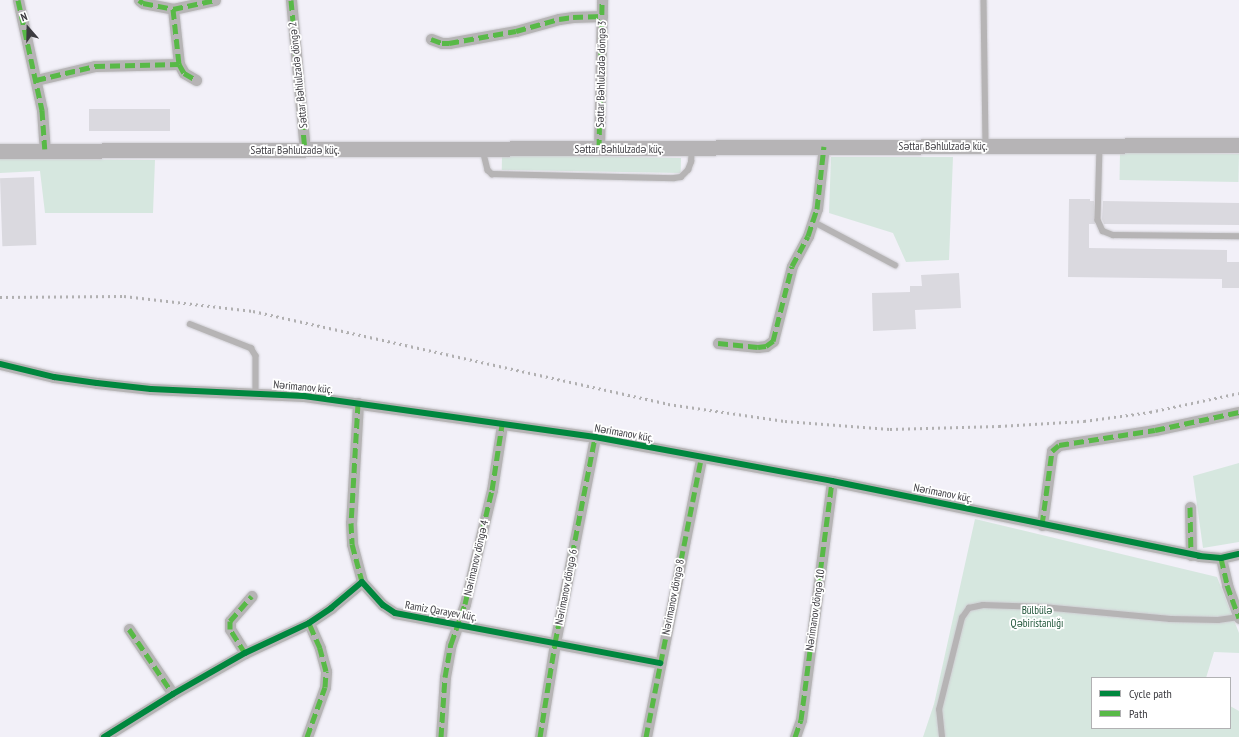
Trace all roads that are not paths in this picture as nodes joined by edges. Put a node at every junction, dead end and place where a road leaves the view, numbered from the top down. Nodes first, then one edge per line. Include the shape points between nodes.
1 (18, 0) edge
2 (139, 0) edge
3 (215, 0) edge
4 (291, 0) edge
5 (602, 0) edge
6 (984, 0) edge
7 (172, 9) junction
8 (602, 16) junction
9 (431, 39) dead end
10 (179, 64) junction
11 (36, 80) junction
12 (196, 80) dead end
13 (1100, 145) junction
14 (824, 146) junction
15 (986, 146) junction
16 (1239, 146) edge
17 (692, 148) junction
18 (45, 149) junction
19 (483, 149) junction
20 (599, 149) junction
21 (305, 150) junction
22 (0, 151) edge
23 (814, 222) junction
24 (1239, 236) edge
25 (895, 265) dead end
26 (190, 324) dead end
27 (718, 343) dead end
28 (0, 364) edge
29 (256, 393) junction
30 (358, 403) junction
31 (1239, 412) edge
32 (502, 425) junction
33 (595, 437) junction
34 (702, 458) junction
35 (832, 481) junction
36 (1190, 507) dead end
37 (1042, 525) junction
38 (1239, 554) edge
39 (1191, 555) junction
40 (1221, 558) junction
41 (362, 582) junction
42 (252, 596) dead end
43 (1239, 617) edge
44 (309, 623) junction
45 (458, 624) junction
46 (129, 629) dead end
47 (555, 643) junction
48 (245, 653) junction
49 (660, 663) junction
50 (173, 694) junction
51 (104, 737) edge
52 (307, 737) edge
53 (441, 737) edge
54 (540, 737) edge
55 (646, 737) edge
56 (794, 737) edge
57 (942, 737) edge

1 - 11 street
2 - 7 street
3 - 7 street
4 - 21 street, Səttar Bəhlulzadə döngə 2
5 - 8 street, Səttar Bəhlulzadə döngə 3
6 - 15 lane
7 - 10 street
8 - 9 street via 573,16 516,32 449,43
8 - 20 street, Səttar Bəhlulzadə döngə 3
10 - 11 street via 95,66
10 - 12 street via 184,73
11 - 18 street via 42,110
13 - 15 main road, Səttar Bəhlulzadə küç.
13 - 16 main road, Səttar Bəhlulzadə küç.
13 - 24 lane via 1098,220 1103,231 1113,235
14 - 15 main road, Səttar Bəhlulzadə küç.
14 - 17 main road, Səttar Bəhlulzadə küç.
14 - 23 street
17 - 19 lane via 688,170 674,178 492,174 488,170
17 - 20 main road, Səttar Bəhlulzadə küç.
18 - 21 main road, Səttar Bəhlulzadə küç.
18 - 22 main road, Səttar Bəhlulzadə küç.
19 - 20 main road, Səttar Bəhlulzadə küç.
19 - 21 main road, Səttar Bəhlulzadə küç.
23 - 25 lane
23 - 27 street via 792,266 773,341 766,346 758,347
26 - 29 lane via 251,348 256,356
28 - 29 street, Nərimanov küç. via 54,377 104,384 151,389
29 - 30 street, Nərimanov küç.
30 - 32 street, Nərimanov küç.
30 - 41 street via 351,523 352,544
31 - 37 street via 1155,430 1059,444 1052,451
32 - 33 street, Nərimanov küç.
32 - 45 street, Nərimanov döngə 4 via 492,490
33 - 34 street, Nərimanov küç.
33 - 47 street, Nərimanov döngə 6
34 - 35 street, Nərimanov küç.
34 - 49 street, Nərimanov döngə 8
35 - 37 street, Nərimanov küç.
35 - 56 street, Nərimanov döngə 10 via 801,720
36 - 39 street
37 - 39 street, Nərimanov küç.
38 - 40 street, Nərimanov küç.
39 - 40 street, Nərimanov küç.
40 - 43 street via 1227,585
41 - 44 street
41 - 45 street, Ramiz Qarayev küç. via 395,613
42 - 48 street via 230,621 230,628
43 - 57 lane via 1218,620 1170,619 1043,607 984,605 969,608 962,618 939,710
44 - 48 street
44 - 52 street via 320,648 326,671 325,687
45 - 47 street, Ramiz Qarayev küç.
45 - 53 street, Nərimanov döngə 4 via 451,644 446,677
46 - 50 street
47 - 49 street, Ramiz Qarayev küç.
47 - 54 street, Nərimanov döngə 6
48 - 50 street
49 - 55 street, Nərimanov döngə 8
50 - 51 street

